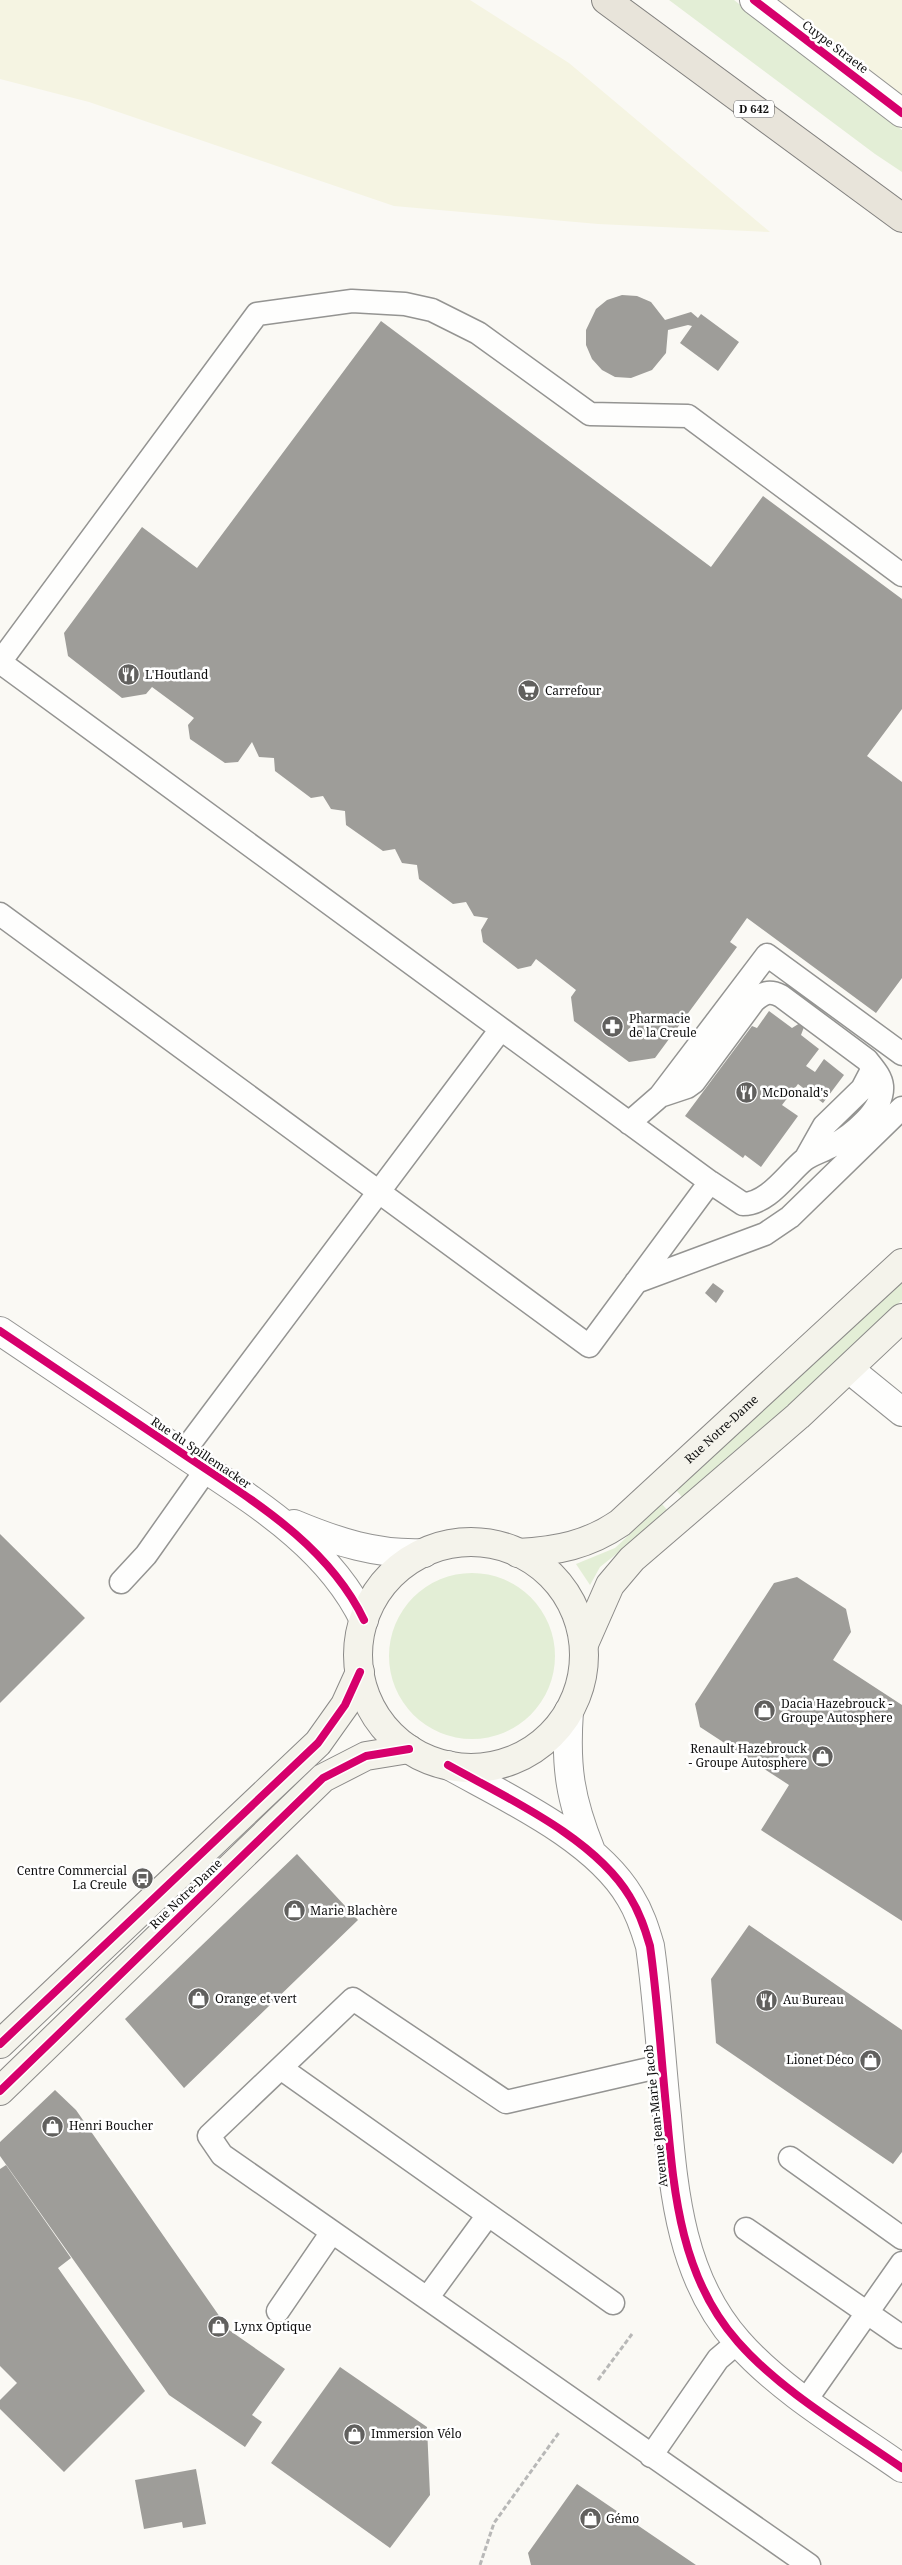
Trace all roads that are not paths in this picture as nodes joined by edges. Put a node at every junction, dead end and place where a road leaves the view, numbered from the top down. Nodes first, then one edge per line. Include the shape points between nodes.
1 (606, 0) edge
2 (754, 0) edge
3 (902, 112) edge
4 (902, 218) edge
5 (902, 575) edge
6 (0, 662) edge
7 (0, 914) edge
8 (501, 1029) junction
9 (902, 1053) edge
10 (660, 1096) junction
11 (902, 1108) edge
12 (629, 1123) junction
13 (710, 1182) junction
14 (378, 1192) junction
15 (902, 1263) edge
16 (636, 1282) junction
17 (902, 1318) edge
18 (0, 1331) edge
19 (849, 1369) junction
20 (902, 1412) edge
21 (182, 1454) junction
22 (206, 1470) junction
23 (274, 1516) junction
24 (424, 1553) junction
25 (518, 1553) junction
26 (121, 1582) dead end
27 (364, 1620) junction
28 (584, 1644) junction
29 (360, 1672) junction
30 (569, 1712) junction
31 (409, 1749) junction
32 (448, 1766) junction
33 (591, 1851) junction
34 (0, 2044) edge
35 (662, 2066) junction
36 (282, 2069) junction
37 (0, 2091) edge
38 (790, 2158) dead end
39 (488, 2214) junction
40 (746, 2229) dead end
41 (332, 2232) junction
42 (902, 2238) edge
43 (902, 2263) edge
44 (428, 2297) junction
45 (613, 2302) dead end
46 (278, 2311) dead end
47 (868, 2313) junction
48 (902, 2337) edge
49 (738, 2342) junction
50 (806, 2400) junction
51 (651, 2456) junction
52 (902, 2468) edge
53 (809, 2565) edge

1 - 4 highway, D 642
2 - 3 street, Cuype Straete
5 - 6 lane via 688,416 590,414 478,333 454,320 432,310 405,304 352,301 257,314
6 - 8 lane
7 - 14 lane
8 - 12 lane
8 - 14 lane
9 - 10 lane via 767,955
10 - 12 lane
10 - 13 lane via 694,1082 754,1001 770,992 781,996 873,1068 856,1095 824,1126 806,1158 765,1196 751,1204 743,1204
11 - 16 lane via 778,1226 765,1234
12 - 13 lane
13 - 16 lane
14 - 16 lane via 589,1346
14 - 21 lane
15 - 25 main road, Rue Notre-Dame via 620,1523 604,1534 573,1547
17 - 19 main road
18 - 21 street, Rue du Spillemacker
19 - 20 street
19 - 28 main road via 632,1559 610,1585
21 - 22 street, Rue du Spillemacker
22 - 23 street, Rue du Spillemacker
22 - 26 lane via 146,1555
23 - 24 street, Rue du Spillemacker via 354,1546 389,1553
23 - 27 street, Rue du Spillemacker via 332,1569 352,1595
24 - 25 main road via 451,1544 471,1542 492,1544
24 - 27 main road via 402,1566 383,1585
25 - 28 main road via 543,1568 563,1590 577,1615
27 - 29 main road via 359,1646
28 - 30 main road via 583,1672
29 - 31 main road via 367,1698 377,1716 389,1732
29 - 34 main road, Rue Notre-Dame via 345,1705 318,1743
30 - 32 main road via 542,1744 517,1758 490,1766
30 - 33 street, Avenue Jean-Marie Jacob via 567,1755 570,1787
31 - 32 main road
31 - 37 main road, Rue Notre-Dame via 366,1756 323,1778
32 - 33 street, Avenue Jean-Marie Jacob via 512,1801
33 - 35 street, Avenue Jean-Marie Jacob via 625,1890 643,1922 650,1946
35 - 36 lane via 506,2102 353,1999
35 - 49 street, Avenue Jean-Marie Jacob via 672,2177 682,2232 708,2300 722,2324
36 - 39 lane
36 - 41 lane via 209,2136 222,2155
38 - 42 lane
39 - 44 lane
39 - 45 lane
40 - 47 lane
41 - 44 lane
41 - 46 lane
43 - 47 lane
44 - 51 lane
47 - 48 lane
47 - 50 lane
49 - 50 street, Avenue Jean-Marie Jacob via 774,2377
49 - 51 lane via 718,2359
50 - 52 street, Avenue Jean-Marie Jacob
51 - 53 lane

